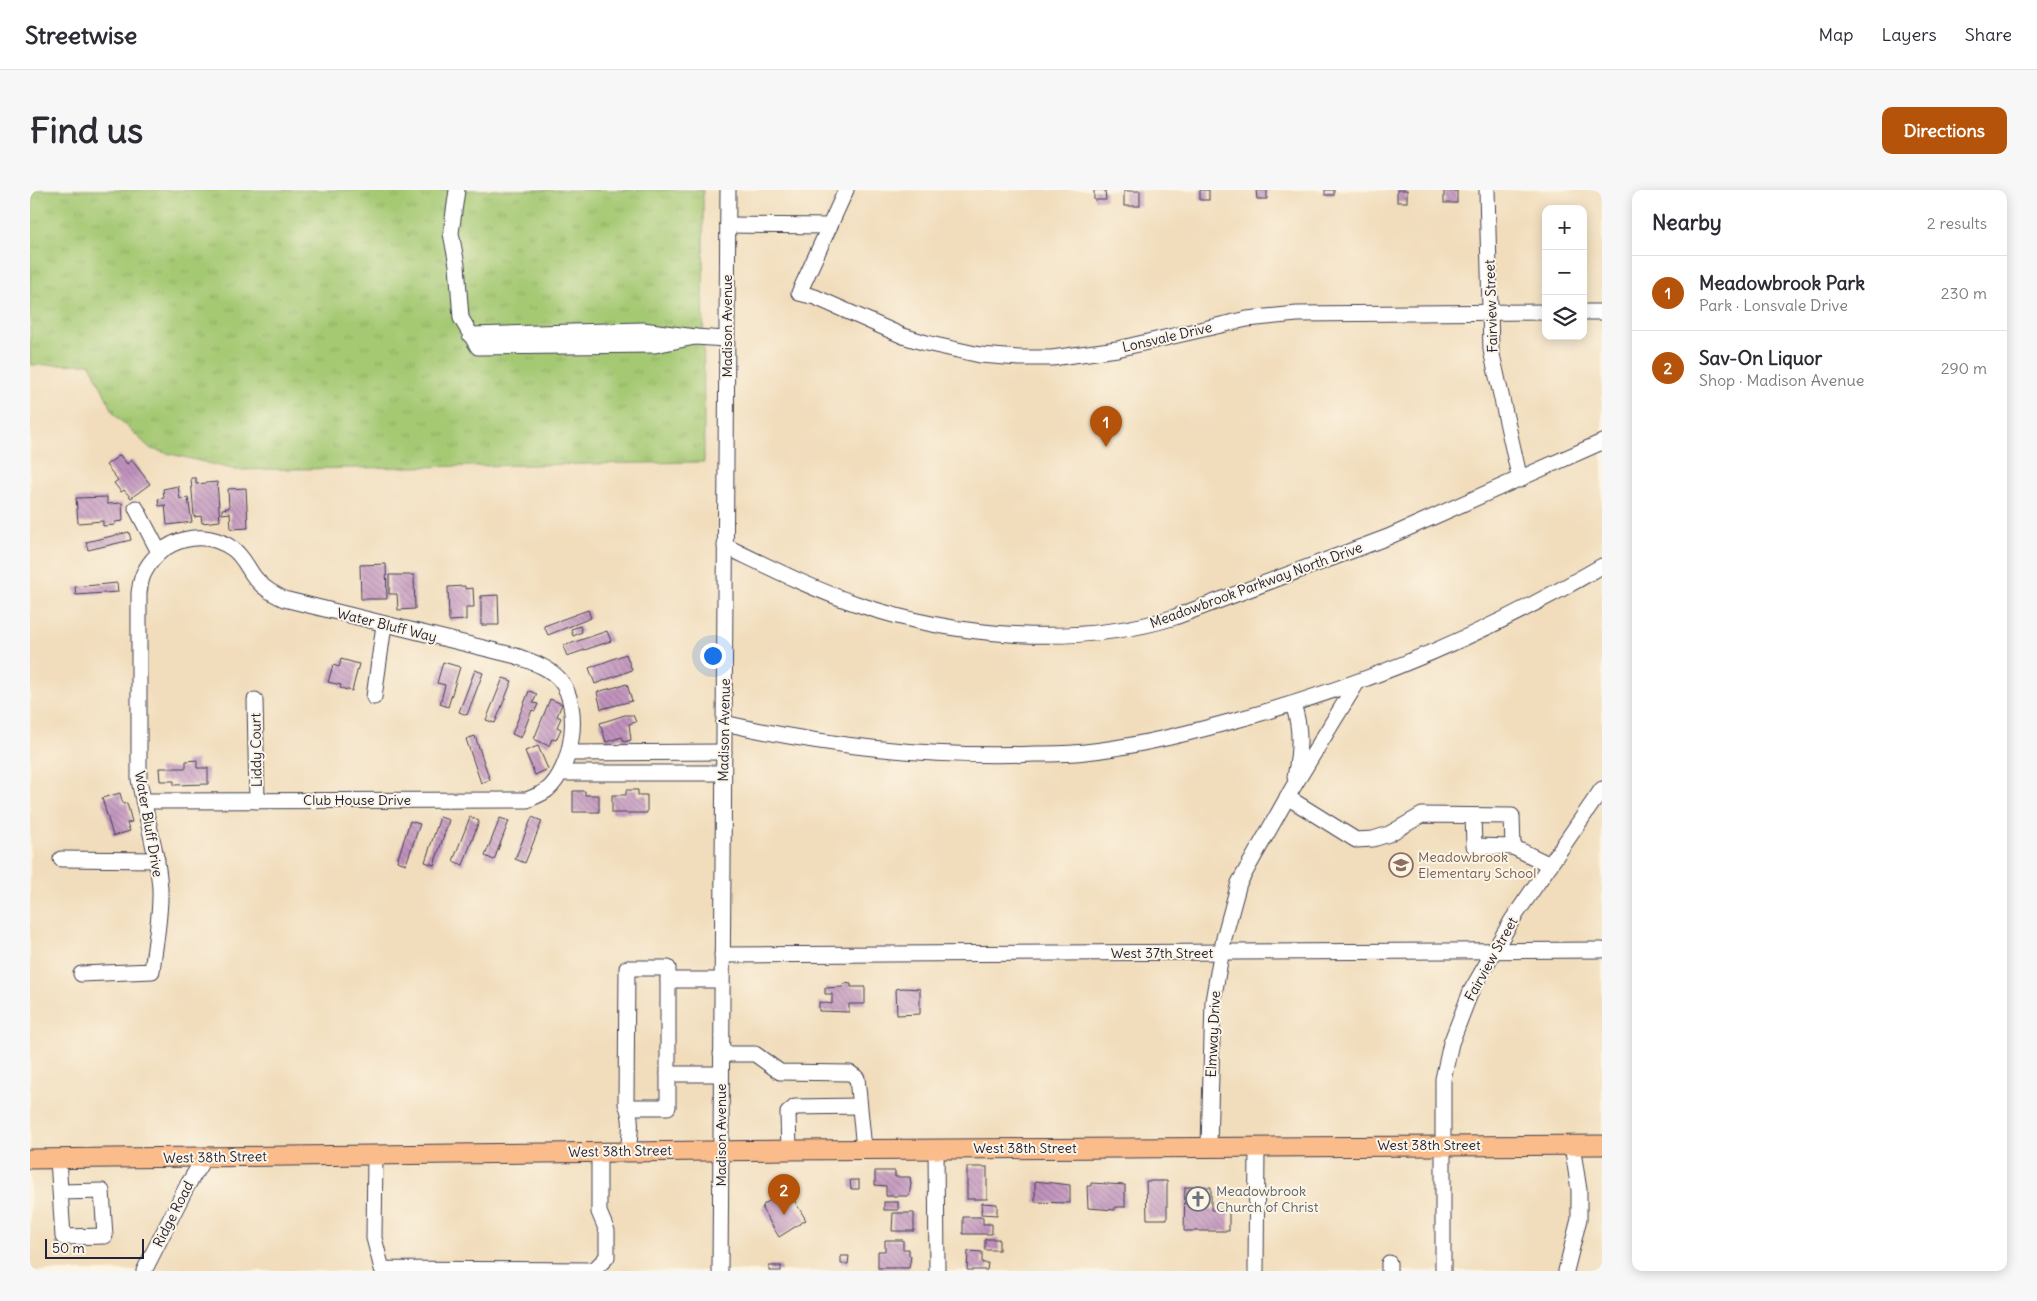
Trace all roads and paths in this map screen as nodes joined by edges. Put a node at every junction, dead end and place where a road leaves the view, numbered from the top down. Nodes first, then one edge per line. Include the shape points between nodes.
1 (457, 190) edge
2 (728, 190) edge
3 (846, 190) edge
4 (1487, 190) edge
5 (728, 225) junction
6 (830, 226) junction
7 (1542, 312) edge
8 (1587, 312) edge
9 (1602, 312) edge
10 (1490, 313) junction
11 (726, 339) junction
12 (1602, 442) edge
13 (1520, 480) junction
14 (136, 508) dead end
15 (725, 546) junction
16 (159, 552) junction
17 (1602, 566) edge
18 (384, 625) junction
19 (1356, 684) junction
20 (374, 697) dead end
21 (255, 700) dead end
22 (1294, 705) junction
23 (724, 724) junction
24 (724, 752) junction
25 (569, 753) junction
26 (561, 773) junction
27 (723, 773) junction
28 (1602, 789) edge
29 (1290, 793) junction
30 (143, 801) junction
31 (257, 801) junction
32 (1473, 816) junction
33 (1513, 847) junction
34 (61, 859) dead end
35 (157, 860) junction
36 (1550, 865) junction
37 (1602, 950) edge
38 (1494, 951) junction
39 (1221, 953) junction
40 (722, 955) junction
41 (81, 974) dead end
42 (668, 980) junction
43 (721, 980) junction
44 (721, 1054) junction
45 (668, 1074) junction
46 (721, 1074) junction
47 (859, 1106) junction
48 (628, 1107) junction
49 (1442, 1145) junction
50 (1572, 1145) junction
51 (1602, 1145) edge
52 (1209, 1146) junction
53 (1257, 1146) junction
54 (936, 1148) junction
55 (864, 1149) junction
56 (720, 1150) junction
57 (790, 1150) junction
58 (628, 1151) junction
59 (600, 1152) junction
60 (375, 1155) junction
61 (204, 1158) junction
62 (30, 1159) edge
63 (58, 1159) junction
64 (61, 1192) dead end
65 (144, 1271) edge
66 (720, 1271) edge
67 (937, 1271) edge
68 (1256, 1271) edge
69 (1443, 1271) edge
70 (1566, 1271) edge

1 - 11 street via 451,233 458,265 461,318 478,347 655,345 695,337
2 - 5 street, Madison Avenue
3 - 6 street
4 - 10 street, Fairview Street
5 - 6 street
5 - 11 street, Madison Avenue
6 - 10 street, Lonsvale Drive via 798,293 815,297 903,336 980,355 1052,358 1117,349 1247,319 1297,314
7 - 10 street, Lonsvale Drive
8 - 9 street
10 - 13 street, Fairview Street via 1491,350
11 - 15 street, Madison Avenue
12 - 13 street, Meadowbrook Parkway North Drive
13 - 15 street, Meadowbrook Parkway North Drive via 1388,537 1175,617 1149,626 1110,632 1004,633 915,620 838,597
14 - 16 street
15 - 23 street, Madison Avenue
16 - 18 street, Water Bluff Way via 175,542 195,537 215,540 234,549 256,580 284,599
16 - 30 street, Water Bluff Drive via 144,572 138,593 139,779
17 - 19 street via 1516,614
18 - 20 street
18 - 25 street, Water Bluff Way via 516,656 549,669 569,693 572,727
19 - 22 street
19 - 29 street, Elmway Drive
21 - 31 street, Liddy Court
22 - 23 street via 1167,739 1084,752 1002,756 921,754
22 - 29 street, Elmway Drive via 1300,738 1298,763
23 - 24 street, Madison Avenue
24 - 25 street
24 - 27 street, Madison Avenue
25 - 26 street, Club House Drive
26 - 27 street
26 - 31 street, Club House Drive via 547,790 526,800
27 - 40 street, Madison Avenue
28 - 36 street, Fairview Street
29 - 32 street via 1356,840 1389,834 1422,815
29 - 39 street, Elmway Drive via 1239,884
30 - 31 street, Club House Drive
30 - 35 street, Water Bluff Drive
32 - 33 street via 1474,846
32 - 33 street via 1512,816
33 - 36 street
34 - 35 street
35 - 41 street, Water Bluff Drive via 160,891 152,971
36 - 38 street, Fairview Street
37 - 38 street, West 37th Street
38 - 39 street, West 37th Street
38 - 49 street, Fairview Street via 1471,991 1451,1043 1443,1079
39 - 40 street, West 37th Street
39 - 52 street, Elmway Drive via 1213,1001
40 - 43 street, Madison Avenue
42 - 43 street
42 - 45 street
42 - 48 street via 668,968 627,968
43 - 44 street, Madison Avenue
44 - 46 street, Madison Avenue
44 - 47 street via 755,1054 780,1072 850,1073 856,1078
45 - 46 street
45 - 48 street via 668,1107
46 - 56 street, Madison Avenue
47 - 55 street
47 - 57 street via 795,1107 788,1113
48 - 58 street via 631,1115
49 - 50 main road, West 38th Street
49 - 53 main road, West 38th Street
49 - 69 street, Fairview Street
50 - 51 main road, West 38th Street
50 - 70 street via 1579,1219
52 - 53 main road, West 38th Street
52 - 54 main road, West 38th Street
53 - 68 street
54 - 55 main road, West 38th Street
54 - 67 street
55 - 57 main road, West 38th Street
56 - 57 main road, West 38th Street
56 - 58 main road, West 38th Street
56 - 66 street, Madison Avenue
58 - 59 main road, West 38th Street
59 - 60 main road, West 38th Street
59 - 60 street via 599,1212 607,1230 607,1257 594,1270 382,1269 374,1238
60 - 61 main road, West 38th Street
61 - 63 main road, West 38th Street
61 - 65 street, Ridge Road
62 - 63 main road, West 38th Street
63 - 64 street

